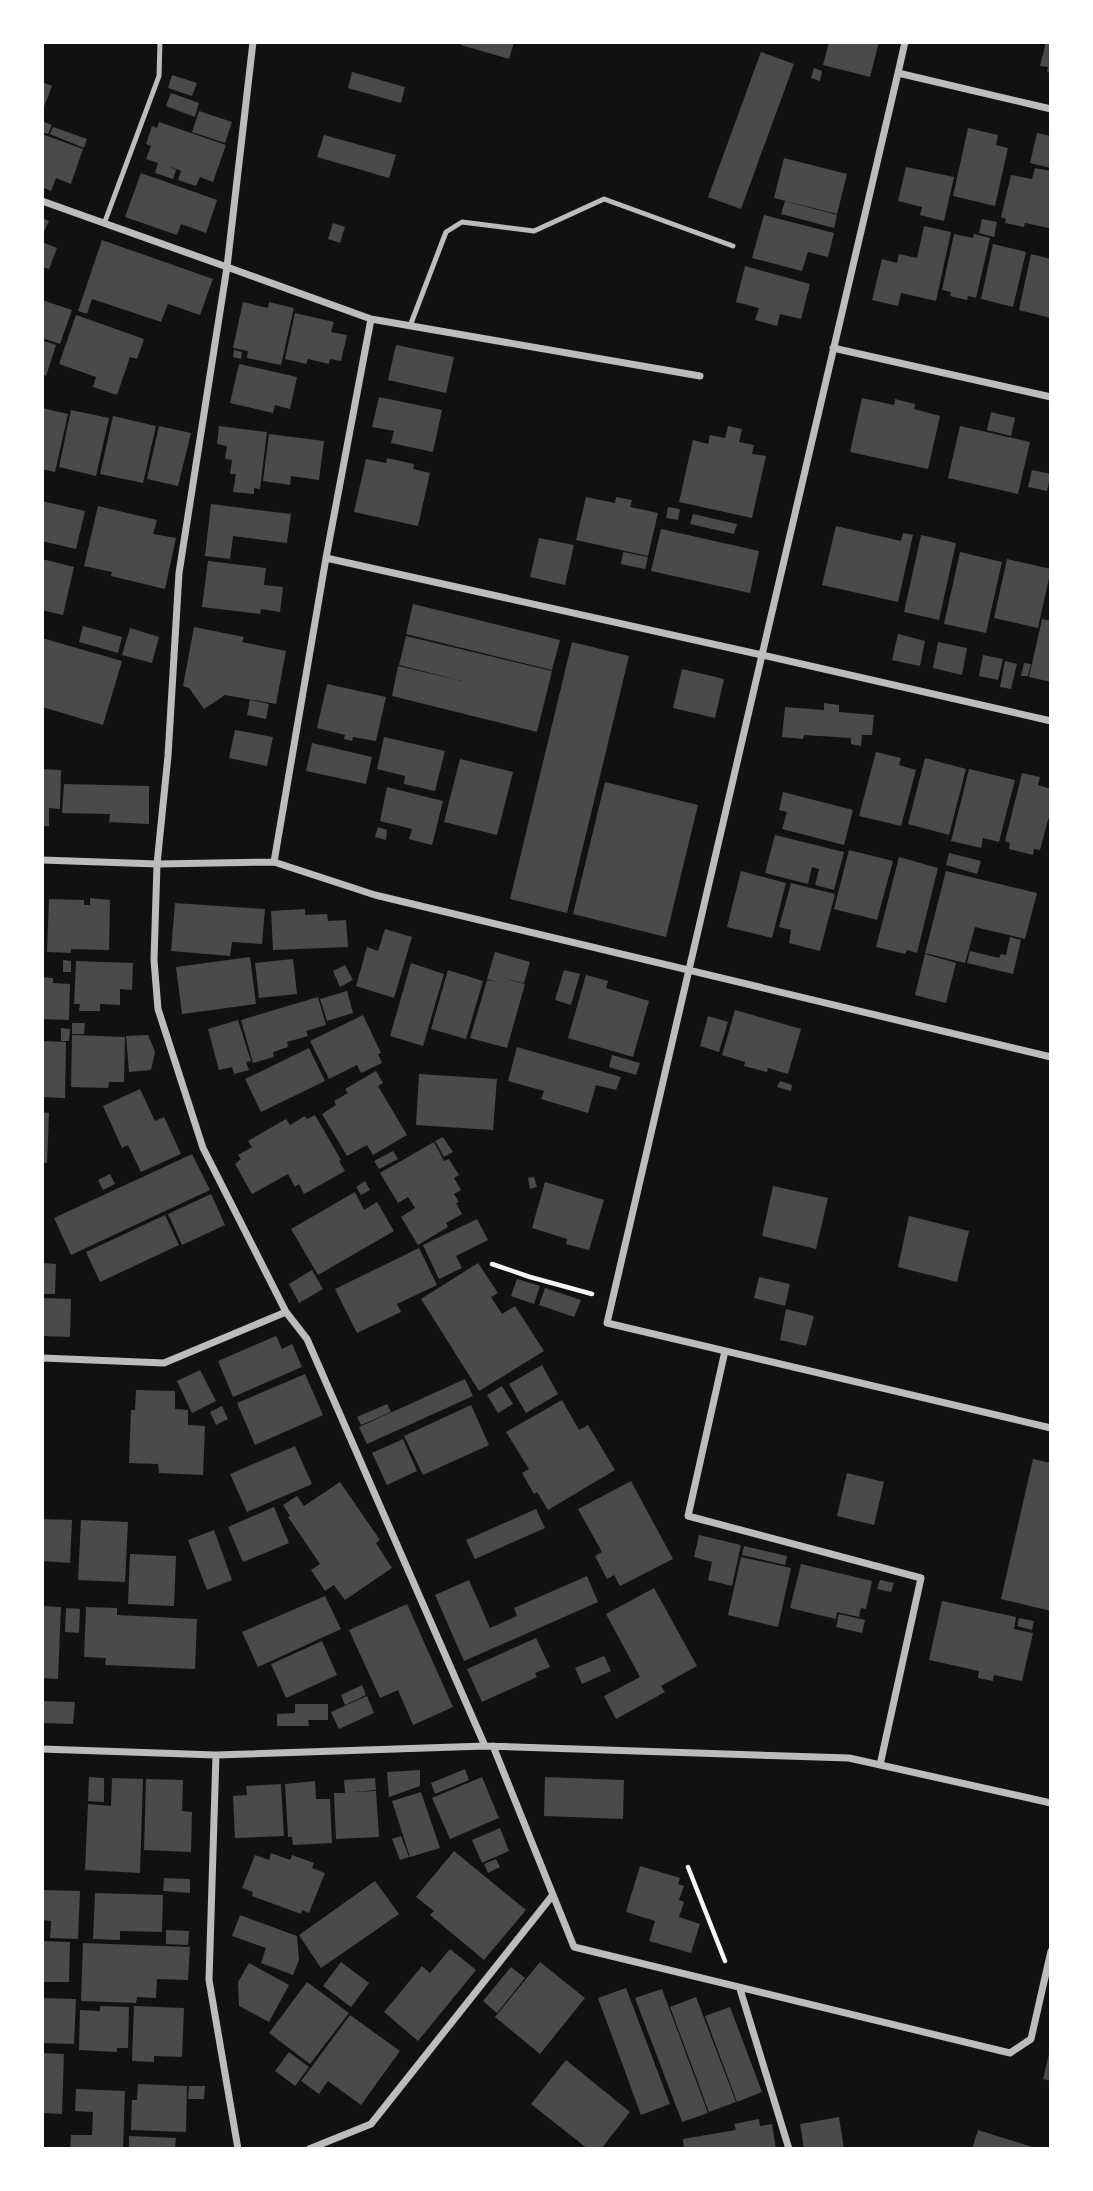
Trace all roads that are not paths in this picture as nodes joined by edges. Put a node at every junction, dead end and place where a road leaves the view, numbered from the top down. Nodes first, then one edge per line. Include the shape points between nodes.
1 (160, 42) edge
2 (253, 42) edge
3 (905, 42) edge
4 (898, 73) junction
5 (1051, 109) edge
6 (42, 201) edge
7 (104, 224) junction
8 (733, 246) dead end
9 (227, 267) junction
10 (371, 319) junction
11 (410, 326) junction
12 (833, 348) junction
13 (700, 376) dead end
14 (1051, 397) edge
15 (326, 558) junction
16 (762, 655) junction
17 (1051, 721) edge
18 (42, 860) edge
19 (274, 862) junction
20 (157, 863) junction
21 (689, 970) junction
22 (1051, 1057) edge
23 (286, 1312) junction
24 (725, 1351) junction
25 (42, 1358) edge
26 (1051, 1428) edge
27 (489, 1746) junction
28 (42, 1749) edge
29 (216, 1755) junction
30 (880, 1765) junction
31 (1051, 1803) edge
32 (552, 1896) junction
33 (1051, 1951) edge
34 (738, 1988) junction
35 (238, 2149) edge
36 (309, 2149) edge
37 (789, 2149) edge

1 - 7 lane via 159,76
2 - 9 street
3 - 4 street
4 - 5 street
4 - 12 street
6 - 7 street
7 - 9 street
8 - 11 lane via 604,199 534,232 461,222 446,232
9 - 10 street
9 - 20 street via 179,573
10 - 11 street
10 - 15 street
11 - 13 street
12 - 14 street
12 - 16 street
15 - 16 street
15 - 19 street
16 - 17 street
16 - 21 street
18 - 20 street
19 - 20 street
19 - 21 street via 374,895
20 - 23 street via 154,960 158,1009 203,1147
21 - 22 street
21 - 24 street via 607,1323
23 - 25 street via 164,1363
23 - 27 street via 307,1339
24 - 26 street
24 - 30 street via 688,1516 921,1578
27 - 29 street
27 - 30 street via 849,1758
27 - 32 street
28 - 29 street
29 - 35 street via 209,1980
30 - 31 street
32 - 34 street via 573,1947
32 - 36 street via 370,2124
33 - 34 street via 1031,2039 1010,2053
34 - 37 street

